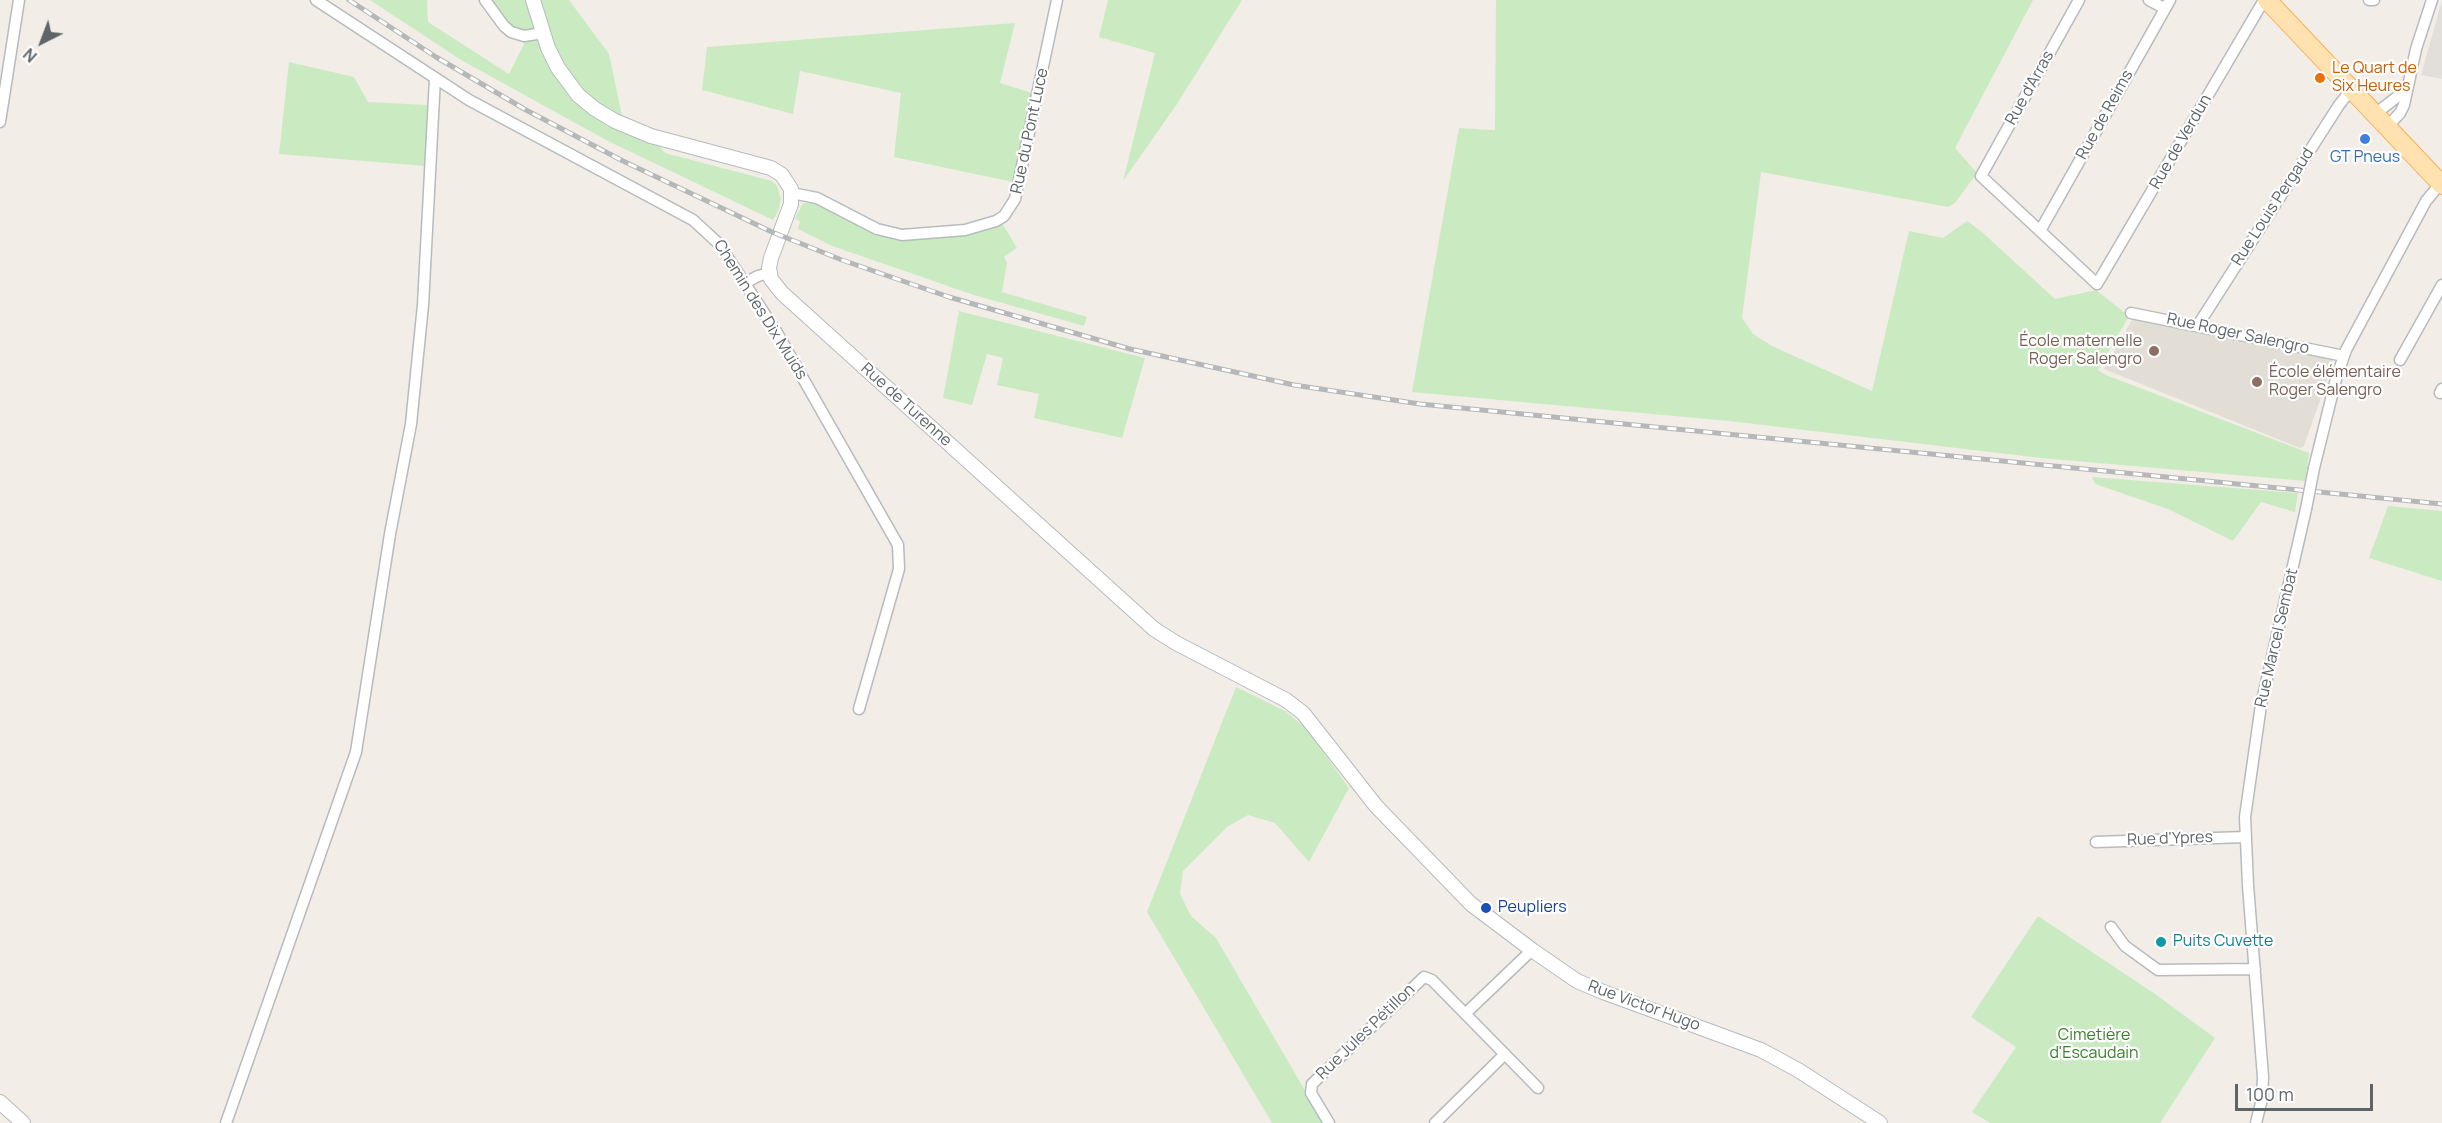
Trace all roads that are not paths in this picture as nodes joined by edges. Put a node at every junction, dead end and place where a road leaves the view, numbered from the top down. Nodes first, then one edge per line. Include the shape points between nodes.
1 (19, 0) edge
2 (316, 0) edge
3 (485, 0) edge
4 (533, 0) edge
5 (1057, 0) edge
6 (2079, 0) edge
7 (2149, 0) edge
8 (2265, 0) edge
9 (2432, 0) edge
10 (2167, 4) edge
11 (543, 33) junction
12 (435, 78) junction
13 (2408, 83) junction
14 (2351, 90) junction
15 (2381, 121) junction
16 (0, 122) edge
17 (2441, 184) edge
18 (792, 194) junction
19 (2040, 231) junction
20 (770, 273) junction
21 (745, 283) junction
22 (2442, 285) edge
23 (2132, 312) dead end
24 (2198, 325) junction
25 (2344, 356) junction
26 (2400, 360) dead end
27 (859, 709) dead end
28 (1354, 778) joint
29 (2245, 837) junction
30 (2096, 842) dead end
31 (2111, 927) dead end
32 (1532, 950) junction
33 (2256, 969) junction
34 (1466, 1013) junction
35 (1505, 1054) junction
36 (1538, 1088) dead end
37 (0, 1102) edge
38 (23, 1123) edge
39 (226, 1123) edge
40 (1329, 1123) edge
41 (1435, 1123) edge
42 (1880, 1123) edge
43 (2257, 1123) edge

1 - 16 street
2 - 12 street, Chemin des Dix Muids
3 - 11 street via 511,32 524,36
4 - 11 street
5 - 18 street, Rue du Pont Luce via 1015,199 1004,216 965,230 902,235 877,229 817,198
6 - 19 street, Rue d'Arras via 1981,176
7 - 10 street
8 - 14 main road
8 - 19 street, Rue de Verdun via 2097,284
9 - 13 street
10 - 19 street, Rue de Reims
11 - 18 street via 567,82 602,114 658,138 771,168 786,180
12 - 21 street, Chemin des Dix Muids via 699,224 719,244
12 - 39 street via 423,305 411,424 388,543 356,753
13 - 15 street
13 - 15 street via 2402,110
14 - 15 main road
14 - 24 street, Rue Louis Pergaud
15 - 17 main road
17 - 25 street, Rue Marcel Sembat via 2426,201
18 - 20 street via 771,258
20 - 21 street
20 - 28 street, Rue de Turenne via 777,288 791,302 1140,616 1176,643 1293,704 1313,723
21 - 27 street, Chemin des Dix Muids via 898,545 899,569
22 - 26 street
23 - 24 street, Rue Roger Salengro
24 - 25 street, Rue Roger Salengro
25 - 29 street, Rue Marcel Sembat, bridge via 2314,468 2261,705
28 - 32 street, Rue Victor Hugo via 1464,897
29 - 30 street, Rue d'Ypres
29 - 33 street, Rue Marcel Sembat
31 - 33 street via 2125,946 2158,970
32 - 34 street
32 - 42 street, Rue Victor Hugo via 1594,989 1771,1055
33 - 43 street, Rue Marcel Sembat via 2263,1077
34 - 35 street
34 - 40 street, Rue Jules Pétillon via 1432,980 1421,978 1310,1087
35 - 36 street
35 - 41 street
37 - 38 street

